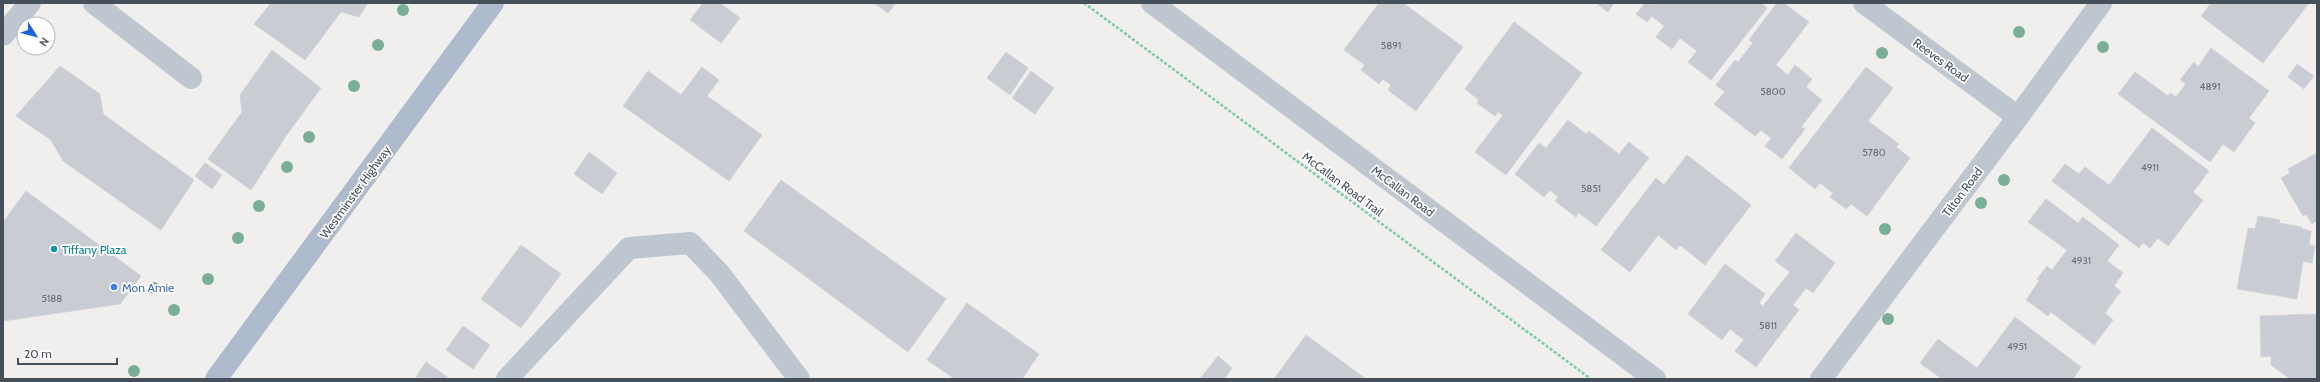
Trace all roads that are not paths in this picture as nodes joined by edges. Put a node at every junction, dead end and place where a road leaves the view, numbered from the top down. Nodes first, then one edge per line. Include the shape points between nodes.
1 (30, 3) edge
2 (94, 3) edge
3 (493, 3) edge
4 (1152, 3) edge
5 (1864, 3) edge
6 (2101, 3) edge
7 (3, 35) edge
8 (191, 78) dead end
9 (2018, 117) junction
10 (216, 379) edge
11 (507, 379) edge
12 (799, 379) edge
13 (1655, 379) edge
14 (1821, 379) edge

1 - 7 street
2 - 8 street
3 - 10 main road, Westminster Highway
4 - 13 street, McCallan Road
5 - 9 street, Reeves Road
6 - 9 street, Tilton Road
9 - 14 street, Tilton Road
11 - 12 street via 630,248 690,243 719,273

